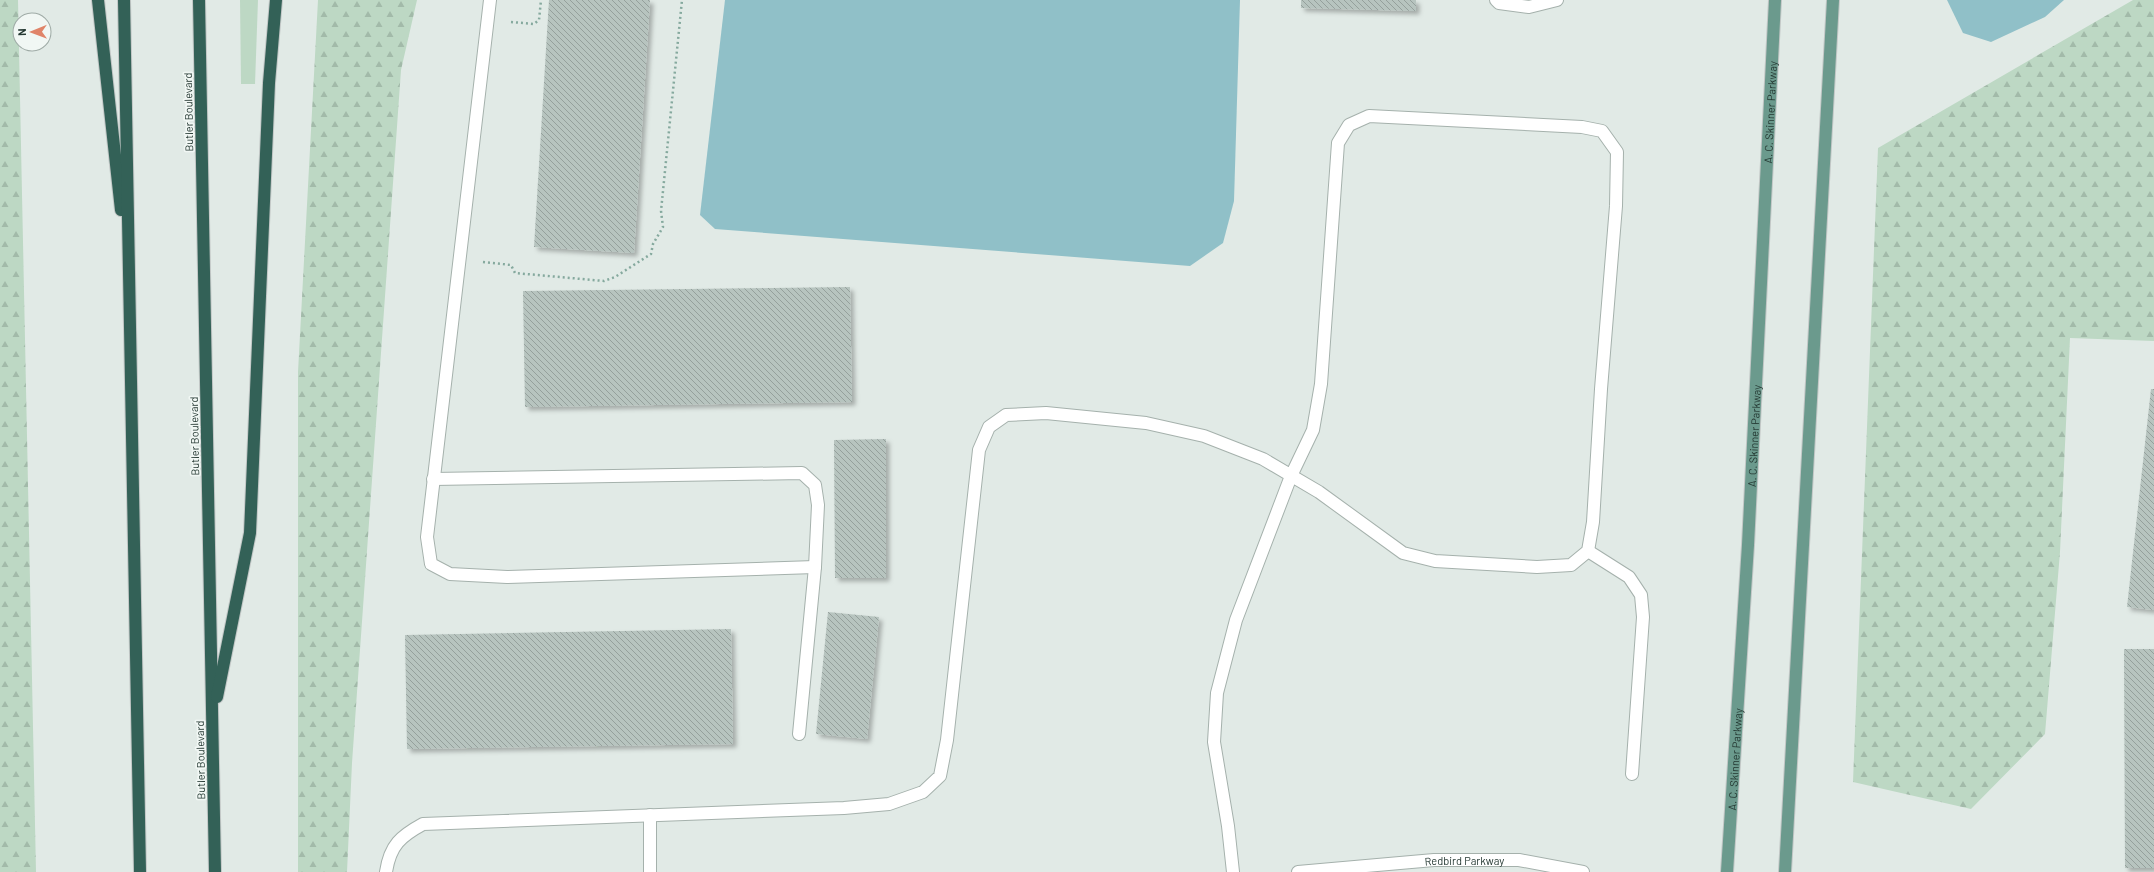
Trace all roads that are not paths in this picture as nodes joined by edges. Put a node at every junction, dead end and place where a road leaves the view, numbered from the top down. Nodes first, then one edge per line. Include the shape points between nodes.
1 (98, 0) edge
2 (124, 0) edge
3 (199, 0) edge
4 (276, 0) edge
5 (490, 0) edge
6 (1496, 0) edge
7 (1557, 0) edge
8 (1775, 0) edge
9 (1833, 0) edge
10 (130, 289) junction
11 (1291, 476) junction
12 (433, 479) junction
13 (1588, 551) junction
14 (815, 567) junction
15 (212, 720) junction
16 (799, 734) dead end
17 (1632, 774) dead end
18 (650, 815) junction
19 (140, 872) edge
20 (215, 872) edge
21 (386, 872) edge
22 (650, 872) edge
23 (1233, 872) edge
24 (1298, 872) edge
25 (1583, 872) edge
26 (1727, 872) edge
27 (1785, 872) edge

1 - 10 highway
2 - 10 highway
3 - 15 highway, Butler Boulevard
4 - 15 highway via 269,83 250,533
5 - 12 street
6 - 7 street via 1499,3 1529,7
8 - 26 main road, A. C. Skinner Parkway via 1748,545
9 - 27 main road
10 - 19 highway
11 - 13 street via 1319,492 1404,553 1435,561 1538,567 1571,565
11 - 13 street via 1313,430 1321,384 1338,143 1348,125 1368,116 1582,127 1602,131 1617,152 1616,206 1601,389 1594,522
11 - 18 street via 1263,459 1204,436 1146,423 1046,413 1006,415 989,427 979,450 947,740 940,776 923,792 889,804
11 - 23 street via 1236,620 1217,693 1214,742
12 - 14 street via 802,473 815,485 818,505
12 - 14 street via 426,537 431,564 450,574 507,577
13 - 17 street via 1629,577 1641,595 1643,617
14 - 16 street
15 - 20 highway, Butler Boulevard
18 - 21 street via 423,824 402,836 388,859
18 - 22 street
24 - 25 street, Redbird Parkway via 1434,860 1519,860

